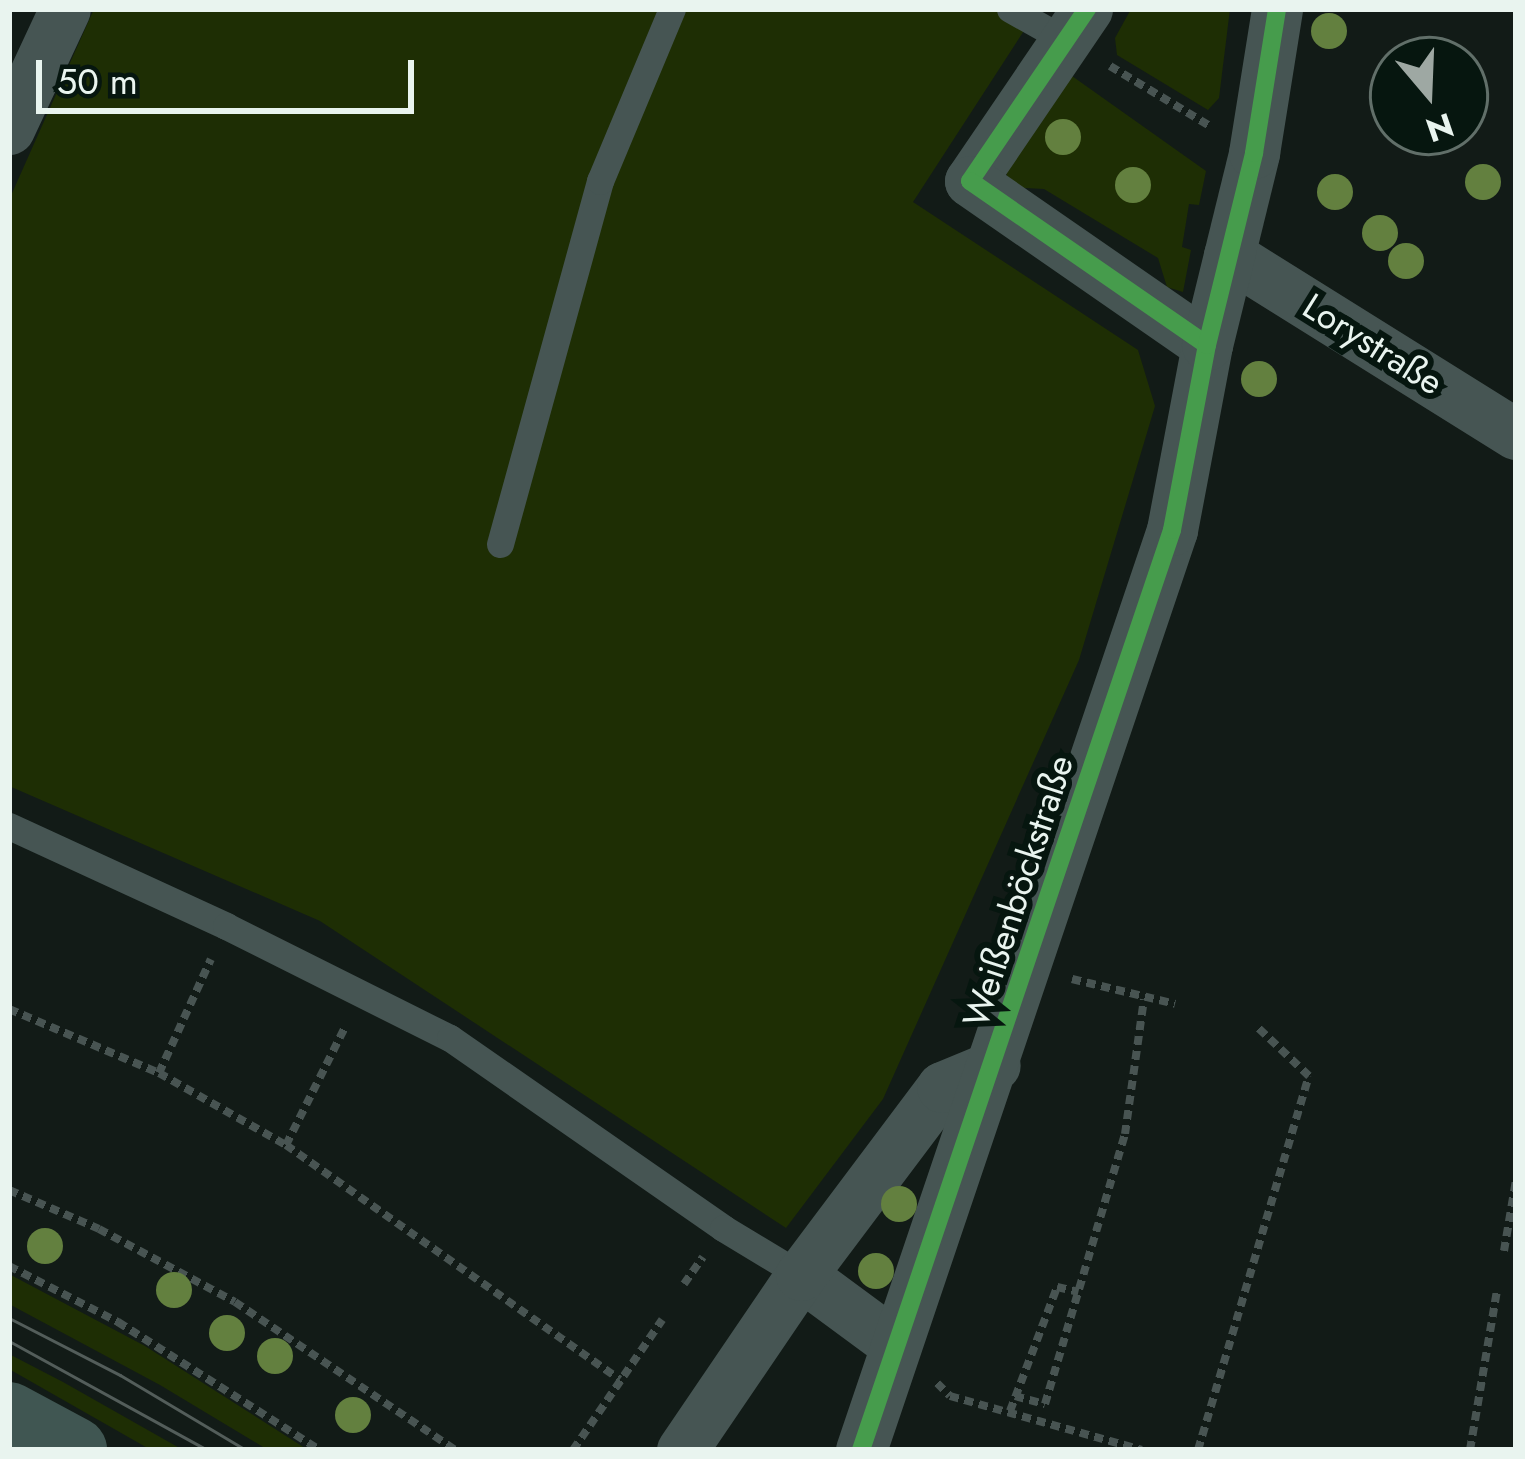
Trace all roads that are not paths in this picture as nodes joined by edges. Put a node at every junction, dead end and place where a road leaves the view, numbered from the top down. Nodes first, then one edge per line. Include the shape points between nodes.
1 (65, 9) edge
2 (672, 9) edge
3 (1010, 9) edge
4 (1276, 9) edge
5 (1077, 25) edge
6 (9, 129) edge
7 (1229, 255) junction
8 (1207, 344) junction
9 (1516, 434) edge
10 (500, 544) dead end
11 (9, 826) edge
12 (995, 1065) junction
13 (801, 1275) junction
14 (896, 1345) junction
15 (9, 1415) edge
16 (74, 1450) edge
17 (682, 1450) edge
18 (861, 1450) edge

1 - 6 street
2 - 10 lane via 600,181
3 - 5 lane
4 - 7 street, Weißenböckstraße
5 - 8 street via 970,181
7 - 8 street, Weißenböckstraße
7 - 9 street, Lorystraße
8 - 12 street, Weißenböckstraße via 1172,530
11 - 13 lane via 450,1038
12 - 13 street, Weißenböckstraße via 942,1088
12 - 14 street, Weißenböckstraße
13 - 14 street
13 - 17 street, Weißenböckstraße
14 - 18 street, Weißenböckstraße
15 - 16 main road

